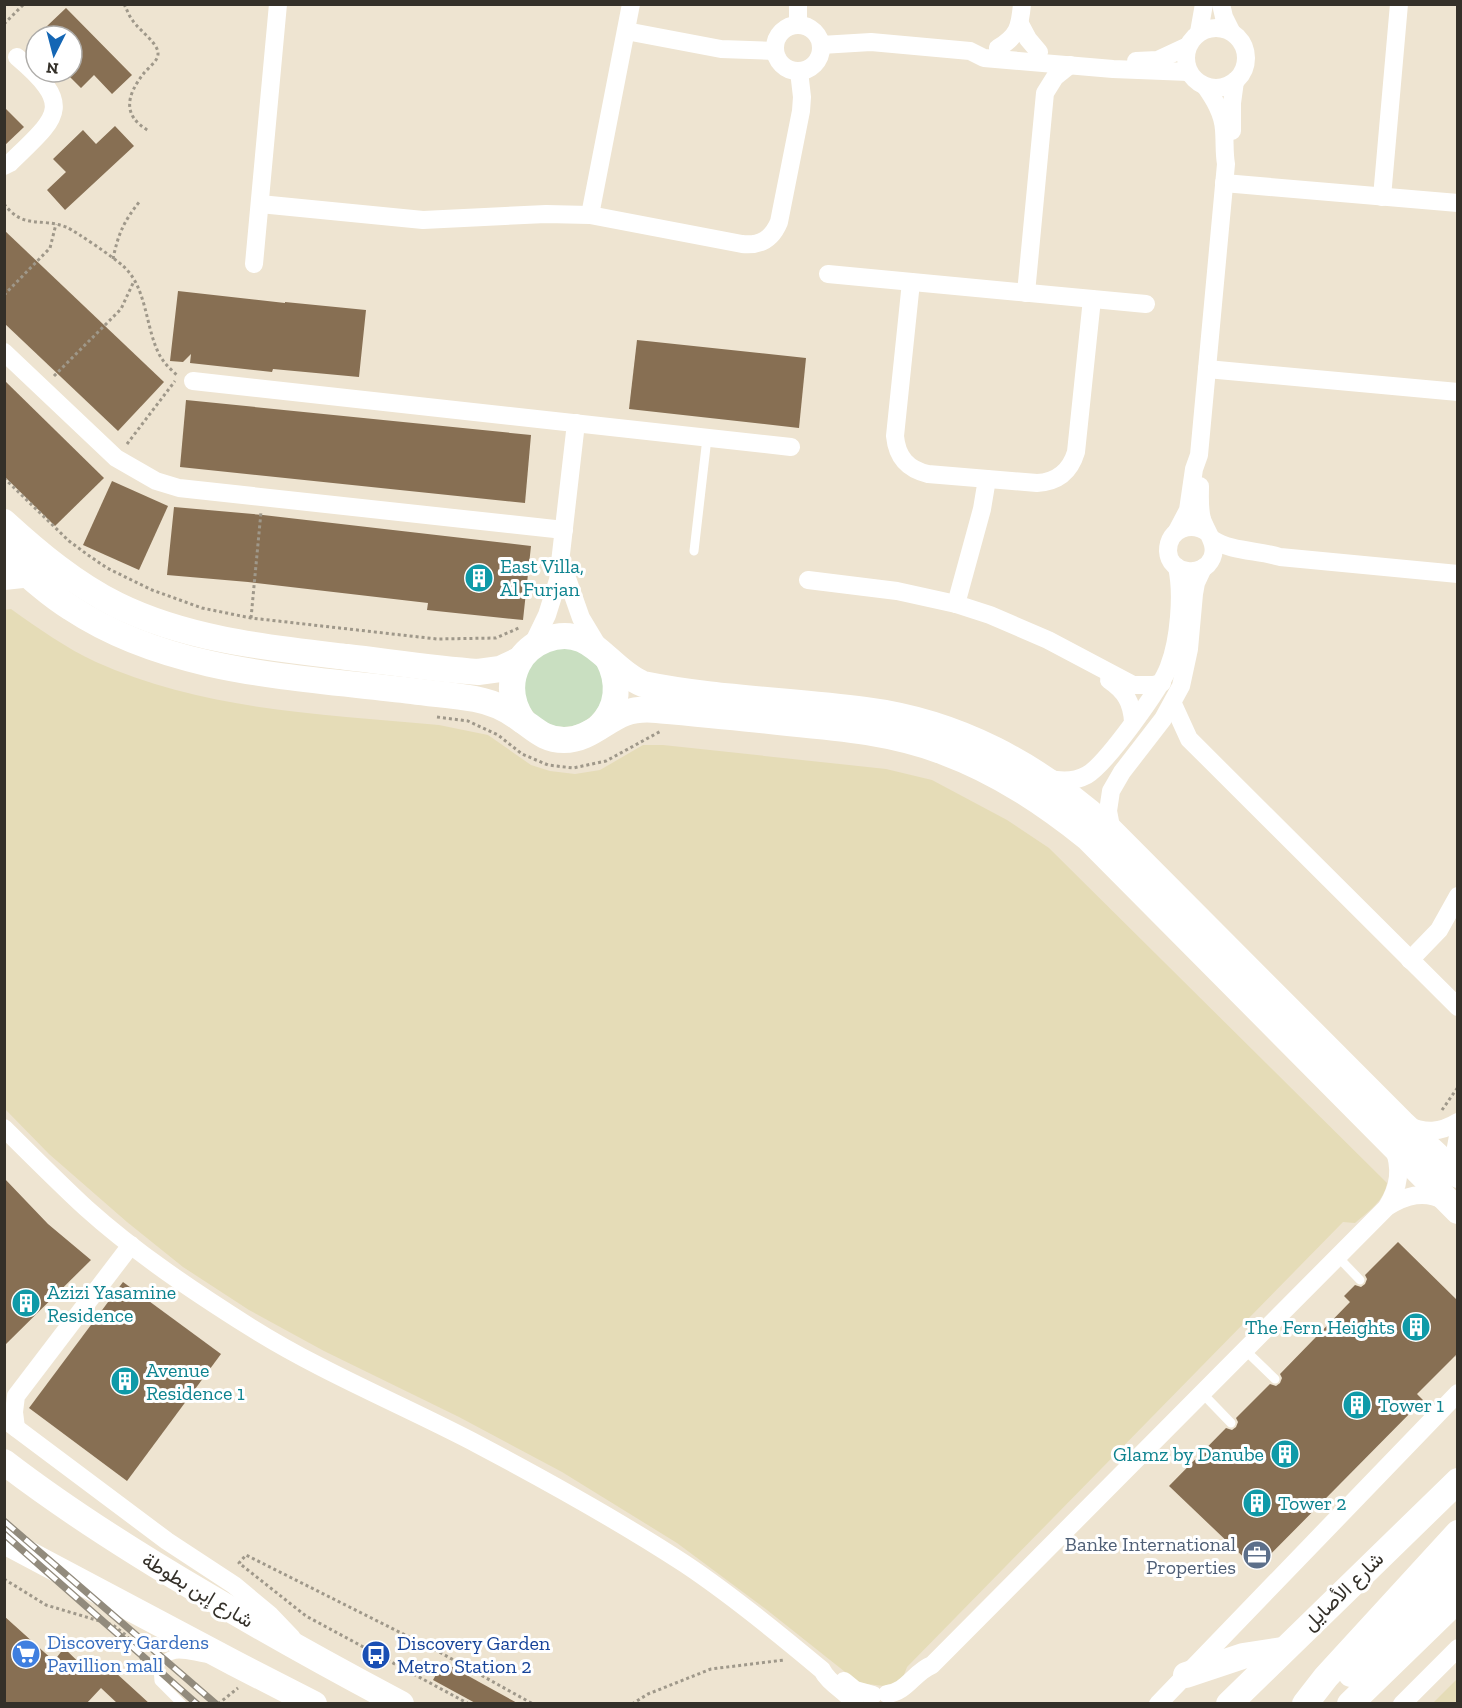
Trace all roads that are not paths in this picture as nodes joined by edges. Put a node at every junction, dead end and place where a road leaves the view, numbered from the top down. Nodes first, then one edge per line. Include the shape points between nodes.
1 (278, 4) edge
2 (632, 4) edge
3 (798, 4) edge
4 (1022, 4) edge
5 (1204, 4) edge
6 (1221, 4) edge
7 (1399, 4) edge
8 (798, 24) junction
9 (1020, 24) junction
10 (626, 31) junction
11 (1231, 32) junction
12 (1194, 39) junction
13 (821, 45) junction
14 (998, 48) junction
15 (775, 51) junction
16 (970, 51) junction
17 (17, 57) dead end
18 (1034, 57) junction
19 (24, 63) edge
20 (1114, 64) junction
21 (1070, 65) junction
22 (799, 71) junction
23 (1189, 72) junction
24 (1235, 81) junction
25 (45, 84) edge
26 (56, 84) edge
27 (1205, 86) junction
28 (1045, 93) junction
29 (4, 166) edge
30 (1225, 173) junction
31 (4, 178) edge
32 (1382, 197) junction
33 (1458, 203) edge
34 (260, 204) junction
35 (590, 216) junction
36 (254, 264) dead end
37 (828, 274) dead end
38 (911, 282) junction
39 (1026, 293) junction
40 (1092, 299) junction
41 (1146, 304) dead end
42 (4, 352) edge
43 (1207, 369) junction
44 (193, 381) dead end
45 (1458, 392) edge
46 (576, 423) junction
47 (707, 438) junction
48 (791, 447) dead end
49 (1199, 455) junction
50 (987, 479) junction
51 (4, 522) edge
52 (564, 530) junction
53 (1177, 531) junction
54 (1210, 536) junction
55 (694, 551) dead end
56 (4, 554) edge
57 (1280, 557) junction
58 (561, 562) junction
59 (1206, 566) junction
60 (1177, 567) junction
61 (1458, 574) edge
62 (32, 578) junction
63 (808, 580) dead end
64 (4, 581) edge
65 (956, 604) junction
66 (525, 654) junction
67 (605, 655) junction
68 (1087, 661) junction
69 (1162, 683) junction
70 (1173, 704) junction
71 (523, 720) junction
72 (1128, 728) junction
73 (592, 732) junction
74 (1154, 732) junction
75 (1189, 739) junction
76 (1142, 747) junction
77 (1047, 778) junction
78 (1112, 832) junction
79 (1458, 896) edge
80 (1410, 960) junction
81 (1458, 1007) edge
82 (1458, 1122) edge
83 (4, 1128) edge
84 (1397, 1134) junction
85 (1458, 1136) edge
86 (1458, 1173) edge
87 (1387, 1207) junction
88 (1455, 1212) edge
89 (131, 1245) junction
90 (1338, 1257) junction
91 (1360, 1280) dead end
92 (1245, 1350) junction
93 (1275, 1379) dead end
94 (1202, 1393) junction
95 (1458, 1393) edge
96 (10, 1398) edge
97 (1231, 1423) dead end
98 (10, 1424) edge
99 (4, 1462) edge
100 (4, 1474) edge
101 (1458, 1481) edge
102 (52, 1499) junction
103 (1458, 1533) edge
104 (4, 1541) edge
105 (1458, 1566) edge
106 (1458, 1599) edge
107 (1458, 1648) edge
108 (1282, 1650) junction
109 (310, 1656) junction
110 (234, 1663) junction
111 (932, 1665) junction
112 (822, 1670) junction
113 (1186, 1674) junction
114 (880, 1699) edge
115 (182, 1704) edge
116 (314, 1704) edge
117 (401, 1704) edge
118 (855, 1704) edge
119 (906, 1704) edge
120 (1158, 1704) edge
121 (1229, 1704) edge
122 (1305, 1704) edge
123 (1321, 1704) edge
124 (1350, 1704) edge
125 (1402, 1704) edge

1 - 34 street
2 - 10 street
3 - 8 street
4 - 9 street
5 - 12 street
6 - 11 street
7 - 32 street
8 - 13 street via 816,33
8 - 15 street via 783,29
9 - 14 street via 1012,38
9 - 18 street
10 - 15 street via 721,49
10 - 35 street
11 - 12 street via 1212,27
11 - 24 street via 1246,51 1245,68
12 - 20 street via 1158,60
12 - 23 street via 1185,59
13 - 16 street via 871,42
13 - 22 street via 816,63
14 - 16 street
14 - 18 street
15 - 22 street via 780,63
16 - 18 street via 984,58
17 - 19 street
18 - 20 street
18 - 21 street
18 - 28 street
20 - 21 street
20 - 23 street
21 - 28 street via 1055,77
22 - 35 street via 801,111 779,222 765,241 742,244
23 - 27 street
24 - 27 street via 1221,87
24 - 30 street via 1232,151
25 - 29 street via 53,96 52,119
26 - 31 street via 63,93 65,116
27 - 30 street via 1222,117
28 - 39 street
30 - 32 street
30 - 43 street
32 - 33 street
34 - 35 street via 423,220 546,214
34 - 36 street
37 - 38 street
38 - 39 street
38 - 50 street via 895,436 899,454 919,471
39 - 40 street
40 - 41 street
40 - 50 street via 1076,452 1070,466 1059,477 1044,483
42 - 52 street via 116,458 148,477 179,488
43 - 45 street
43 - 49 street
44 - 46 street
46 - 47 street
46 - 52 street
47 - 48 street
47 - 55 lane
49 - 53 street via 1188,510
49 - 54 street via 1200,507
50 - 65 street
51 - 66 street via 50,563 118,606 207,636 265,648 478,672 500,669
52 - 58 street
53 - 54 street via 1189,526
53 - 60 street via 1168,549
54 - 57 street via 1227,547
54 - 59 street via 1214,552
56 - 62 street
57 - 59 street via 1230,558
57 - 61 street
58 - 66 street via 547,615
58 - 67 street via 581,618
59 - 60 street via 1193,572
59 - 70 street via 1196,584 1186,670
60 - 69 street via 1180,586 1175,642
62 - 64 street
62 - 71 street via 71,608 155,649 255,672 476,699
63 - 65 street via 897,591
65 - 68 street via 1019,627
66 - 67 street via 550,638 572,637 583,639
66 - 71 street via 515,670 512,691
67 - 73 street via 616,681 614,705 602,725
67 - 77 street via 631,679 652,686 905,717 979,741
68 - 69 street via 1133,685
68 - 72 street via 1127,695 1131,704
69 - 72 street
70 - 74 street
70 - 75 street
71 - 73 street via 548,738 578,738
72 - 76 street
72 - 77 street via 1085,776 1066,781
73 - 84 street via 624,713 639,709 667,711 862,730 903,739 983,768 1029,794 1088,838
74 - 75 street
74 - 76 street
75 - 80 street
76 - 78 street via 1111,791 1108,811
77 - 78 street
78 - 84 street
79 - 80 street via 1439,930
80 - 81 street
82 - 84 street via 1438,1131
83 - 89 street via 86,1208
84 - 86 street
84 - 87 street via 1398,1184
84 - 88 street
85 - 86 street
87 - 88 street via 1425,1194 1438,1197
87 - 90 street
89 - 96 street
89 - 112 street via 286,1349 478,1445 645,1539 721,1590
90 - 91 lane
90 - 92 street
92 - 93 lane
92 - 94 street
94 - 97 lane
94 - 111 street
95 - 113 street
96 - 98 street via 14,1412
98 - 109 street via 234,1585
99 - 102 street, شارع إبن بطوطة
100 - 102 street
101 - 108 street, شارع الأصايل
102 - 109 street, شارع إبن بطوطة
103 - 122 street
104 - 110 street
105 - 123 street
106 - 124 street
107 - 125 street
108 - 113 street via 1243,1656
108 - 121 street, شارع الأصايل
109 - 117 street, شارع إبن بطوطة
110 - 115 lane via 176,1654 165,1658 158,1667 158,1677
110 - 116 street
111 - 114 street via 904,1688
111 - 119 street
112 - 114 street via 832,1672 855,1690
112 - 118 street
113 - 120 street

